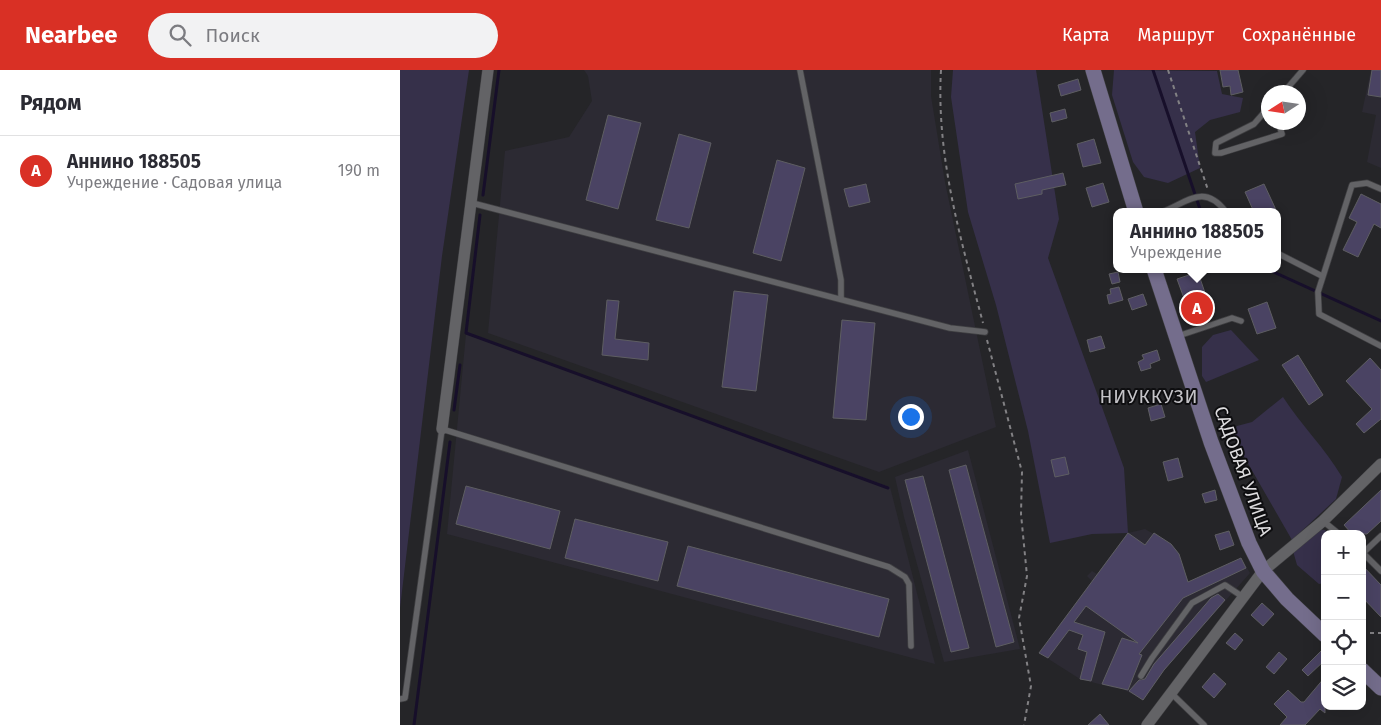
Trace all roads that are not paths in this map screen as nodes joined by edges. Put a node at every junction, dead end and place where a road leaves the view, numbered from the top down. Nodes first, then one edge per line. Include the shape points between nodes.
1 (488, 70) edge
2 (800, 70) edge
3 (1093, 70) edge
4 (1303, 70) edge
5 (1290, 85) edge
6 (1261, 116) edge
7 (1281, 130) edge
8 (1381, 189) edge
9 (472, 203) junction
10 (1135, 208) edge
11 (1171, 208) edge
12 (1223, 208) edge
13 (1281, 255) edge
14 (1155, 273) edge
15 (1322, 276) junction
16 (842, 300) junction
17 (1241, 320) dead end
18 (985, 332) road end
19 (1176, 337) junction
20 (1381, 346) edge
21 (442, 429) junction
22 (1381, 464) edge
23 (1323, 521) junction
24 (1334, 530) edge
25 (1381, 536) edge
26 (1366, 550) edge
27 (1366, 556) edge
28 (1263, 571) junction
29 (1381, 571) edge
30 (1243, 597) junction
31 (1321, 631) edge
32 (911, 646) dead end
33 (1366, 673) edge
34 (1141, 676) dead end
35 (1381, 686) edge
36 (1171, 693) junction
37 (400, 699) edge
38 (1147, 725) edge
39 (1204, 725) edge

1 - 9 street
2 - 16 lane via 841,280
3 - 10 main road
4 - 5 lane
6 - 7 lane via 1254,124 1216,143 1216,152 1221,154 1282,134
8 - 15 lane via 1367,183 1352,186
9 - 16 lane
9 - 21 street
11 - 12 lane via 1196,197 1210,197
13 - 15 lane
14 - 19 main road, САДОВАЯ УЛИЦА
15 - 20 lane via 1318,314
16 - 18 lane via 950,328
17 - 19 lane via 1232,318
19 - 28 main road, САДОВАЯ УЛИЦА via 1237,514
21 - 32 lane via 889,567 905,577 909,584
21 - 37 lane via 405,698
22 - 23 street
23 - 24 lane
23 - 28 street
25 - 26 lane
27 - 29 lane
28 - 30 street
28 - 31 main road, САДОВАЯ УЛИЦА
30 - 34 lane via 1225,585 1192,603
30 - 36 street
33 - 35 main road
36 - 38 street
36 - 39 lane

